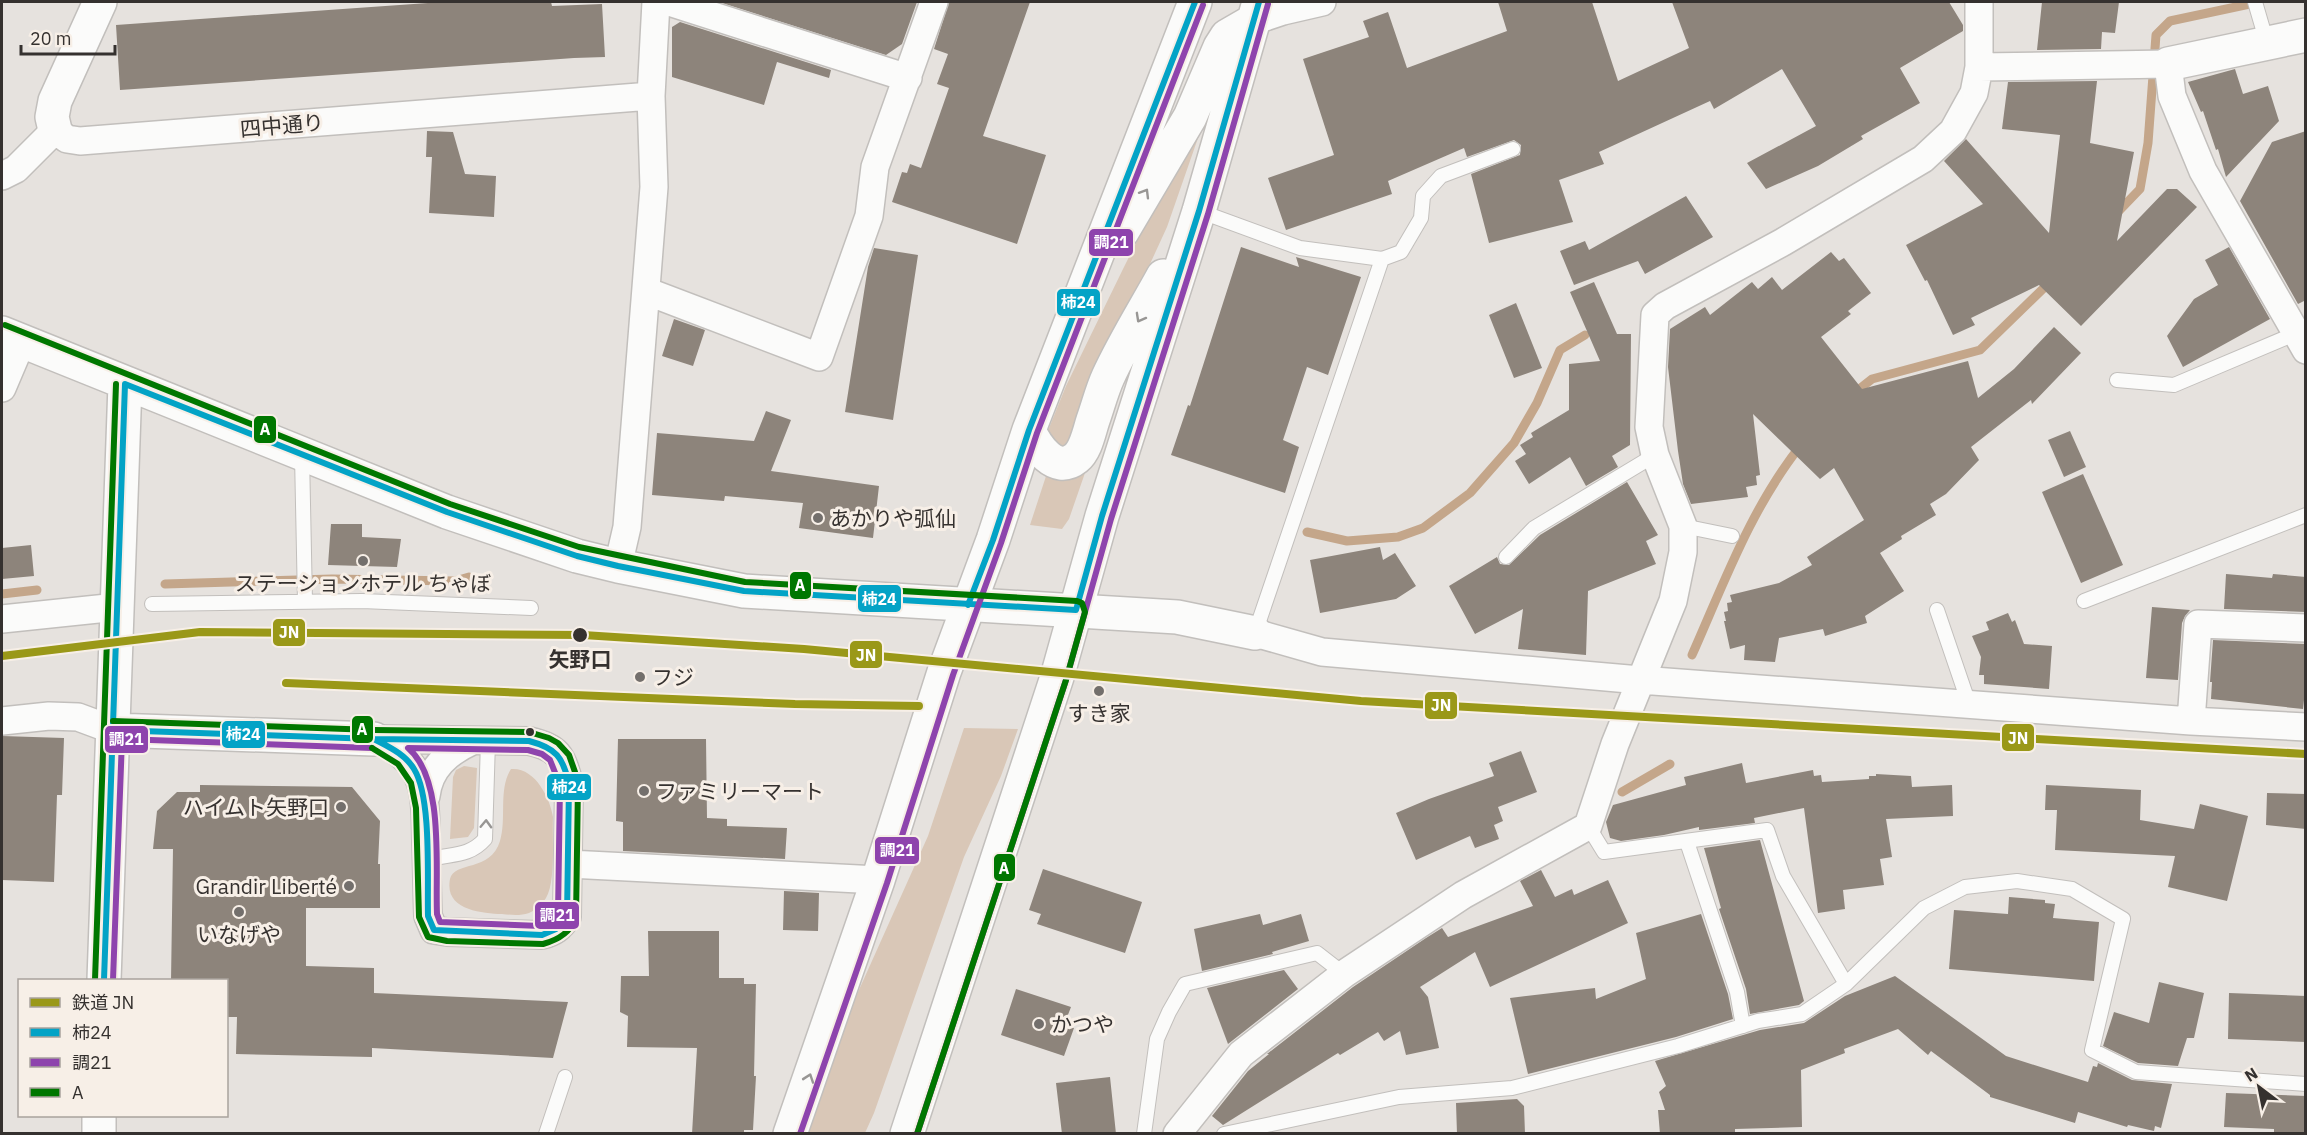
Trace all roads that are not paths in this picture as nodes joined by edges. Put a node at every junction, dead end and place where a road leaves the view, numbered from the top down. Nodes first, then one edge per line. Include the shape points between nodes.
1 (100, 2) edge
2 (657, 2) edge
3 (669, 2) edge
4 (934, 2) edge
5 (1195, 2) edge
6 (1322, 2) edge
7 (1979, 2) edge
8 (2255, 2) edge
9 (1256, 11) edge
10 (2263, 30) junction
11 (2306, 35) edge
12 (2158, 65) junction
13 (1979, 68) junction
14 (908, 78) junction
15 (651, 96) junction
16 (55, 130) junction
17 (1513, 149) dead end
18 (2, 176) edge
19 (1199, 211) junction
20 (1382, 259) junction
21 (646, 291) junction
22 (1073, 316) junction
23 (12, 337) edge
24 (2301, 341) edge
25 (2116, 380) dead end
26 (125, 384) junction
27 (2, 388) edge
28 (1029, 430) junction
29 (302, 455) junction
30 (1655, 455) junction
31 (2306, 515) edge
32 (1683, 526) junction
33 (1732, 537) dead end
34 (1506, 557) dead end
35 (618, 566) junction
36 (2084, 601) dead end
37 (305, 602) junction
38 (152, 604) dead end
39 (968, 605) junction
40 (117, 607) junction
41 (531, 608) dead end
42 (1076, 610) junction
43 (1937, 610) dead end
44 (2, 619) edge
45 (2306, 628) edge
46 (1255, 633) junction
47 (1640, 680) junction
48 (1969, 704) junction
49 (2, 721) edge
50 (2191, 721) junction
51 (2306, 727) edge
52 (113, 729) junction
53 (374, 740) junction
54 (480, 741) junction
55 (426, 796) junction
56 (1588, 826) junction
57 (1687, 842) junction
58 (427, 860) junction
59 (569, 864) junction
60 (878, 880) junction
61 (1344, 974) junction
62 (104, 979) edge
63 (1846, 984) junction
64 (1743, 1026) junction
65 (565, 1077) dead end
66 (2306, 1084) edge
67 (99, 1117) edge
68 (99, 1134) edge
69 (546, 1134) edge
70 (790, 1134) edge
71 (907, 1134) edge
72 (1144, 1134) edge
73 (1177, 1134) edge
74 (1224, 1134) edge

1 - 16 main road via 55,100
2 - 15 street
3 - 14 street
4 - 14 street
5 - 22 main road
6 - 9 street via 1283,11
7 - 13 street
8 - 10 lane
9 - 19 main road
22 -> 9 main road via 1190,117 1220,46
10 - 11 main road
10 - 12 main road
12 - 13 street
12 - 24 street via 2203,171
13 - 30 street via 1974,93 1953,131 1923,159 1655,315 1649,427
14 - 21 street via 875,167 869,216 819,357
15 - 16 street, 四中通り via 80,141 67,139
15 - 21 street via 654,187
16 - 18 street via 16,169
17 - 20 lane via 1441,176 1423,196 1420,218 1401,252
19 - 20 lane via 1300,248
19 -> 28 main road via 1108,378 1076,458 1053,461 1036,446
19 - 42 main road
20 - 46 lane
21 - 35 street via 627,527
22 - 28 main road
23 - 26 main road
23 - 27 street
24 - 25 lane via 2174,385
26 - 29 main road
26 - 40 main road
28 - 39 main road
29 - 35 main road via 447,512
29 - 37 lane
30 - 32 street
30 - 34 lane via 1534,528
31 - 36 lane
32 - 33 lane
32 - 47 street via 1683,552 1673,601
35 - 39 main road via 744,591
37 - 38 lane
37 - 41 lane
39 - 42 main road
39 - 60 main road
40 - 44 street
40 - 52 main road
42 - 46 main road via 1177,617
42 - 71 main road
43 - 48 lane
45 - 50 street via 2198,624
46 - 47 street via 1322,652
47 - 48 street
47 - 56 street
48 - 50 street
49 - 52 street via 78,717
50 - 51 street
52 - 53 main road
52 - 62 main road
53 - 54 street
53 - 55 street via 390,746 412,765
54 - 55 street via 447,756 427,782
58 -> 54 lane via 464,854 485,840
54 - 59 street via 529,741 556,752 565,765 569,784
55 - 58 street
56 - 57 lane via 1604,852
56 - 61 street via 1463,895
57 - 63 lane via 1767,830 1783,876
57 - 64 lane via 1737,992
58 - 59 street via 428,916 434,930 542,935 553,933 567,917
59 - 60 street
70 -> 60 main road
61 - 72 lane via 1317,953 1185,984 1157,1039
61 - 73 street via 1241,1054
63 - 64 lane via 1802,1014
63 - 66 lane via 1924,908 1965,887 2017,881 2072,889 2123,919 2092,1050 2136,1072
64 - 74 lane via 1512,1088 1399,1098
65 - 69 lane
67 - 68 main road

